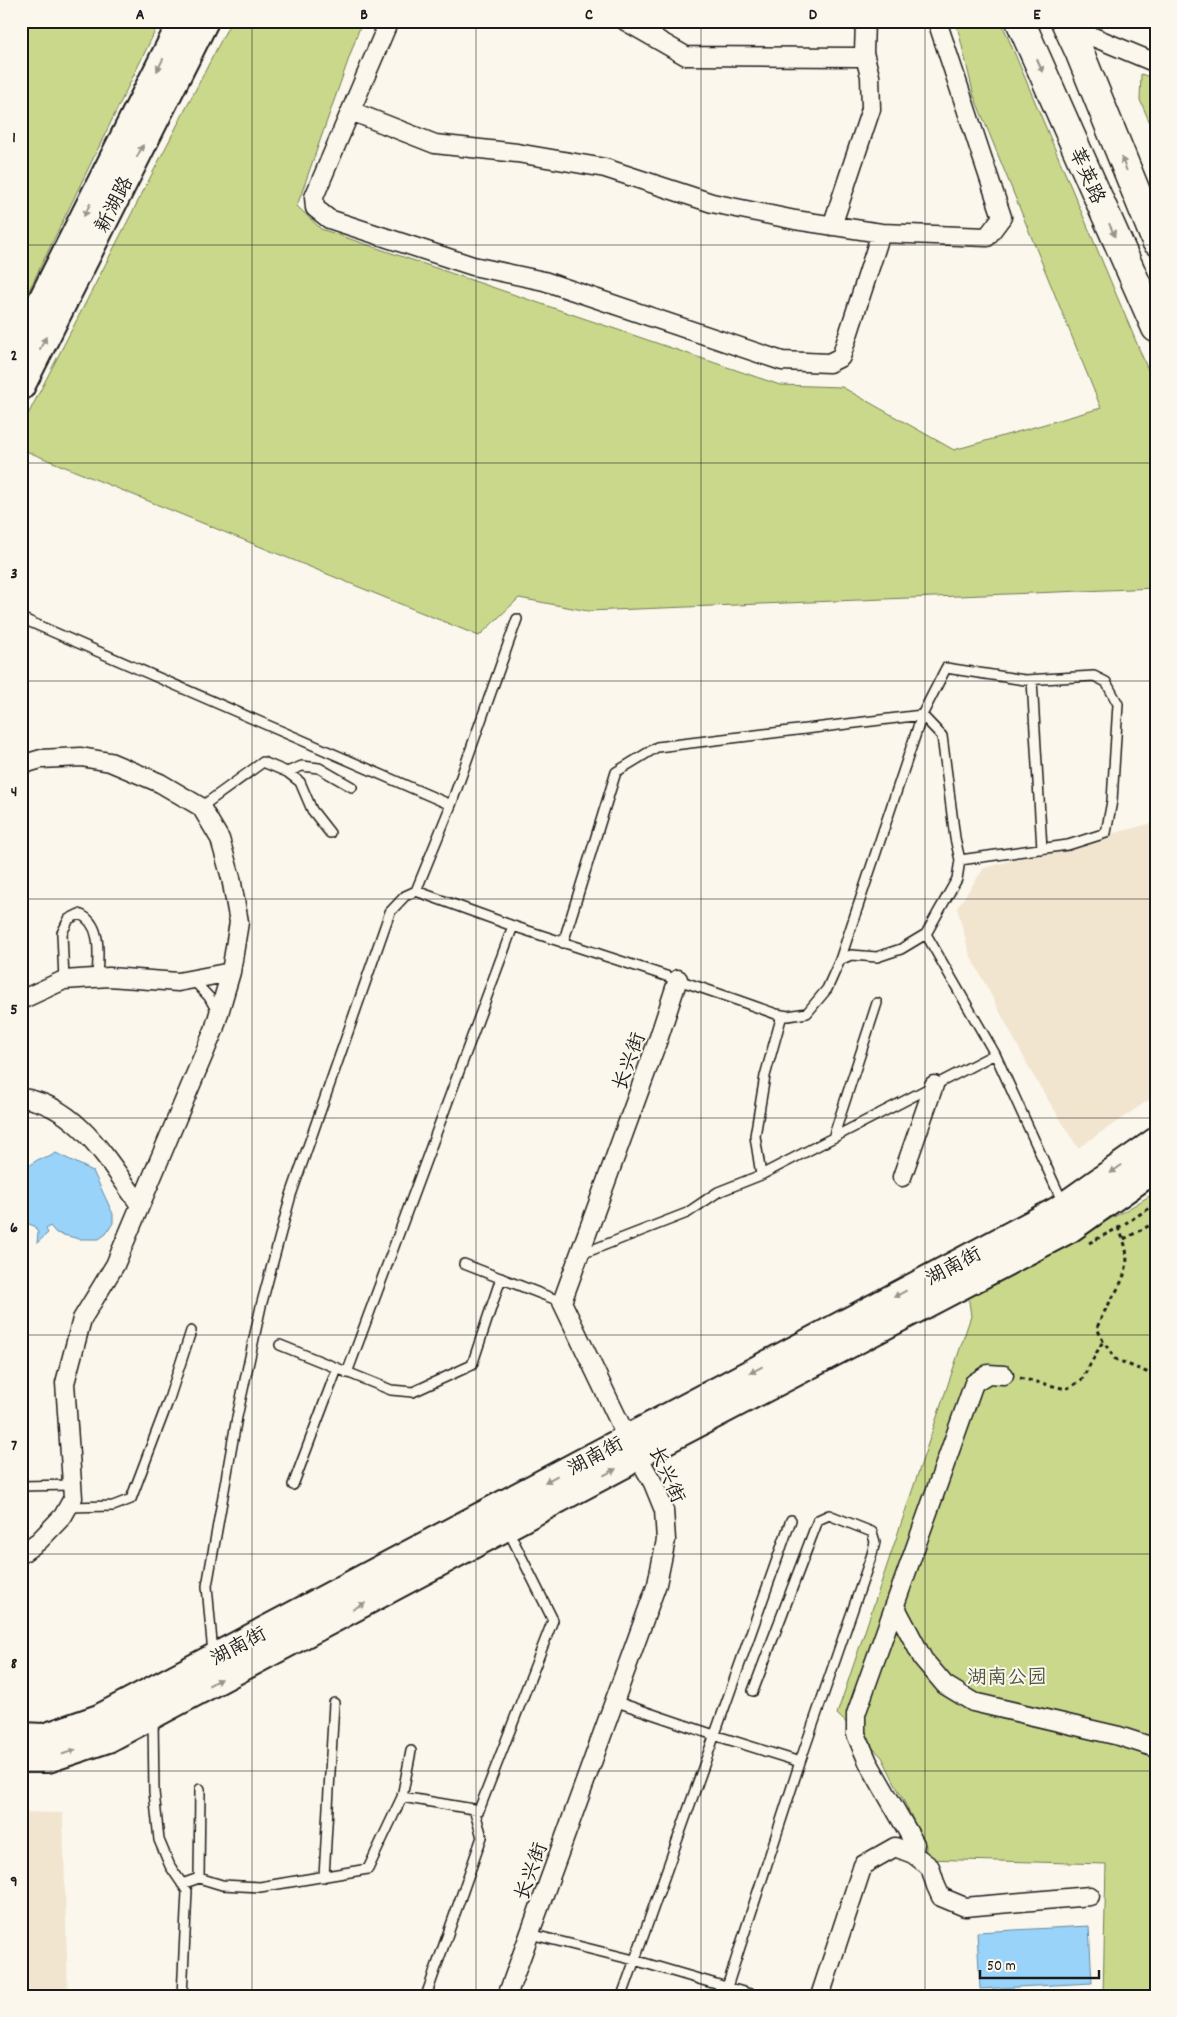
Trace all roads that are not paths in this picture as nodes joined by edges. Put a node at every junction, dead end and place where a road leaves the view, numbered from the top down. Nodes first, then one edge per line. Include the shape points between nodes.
1 (182, 21) edge
2 (205, 21) edge
3 (389, 21) edge
4 (624, 21) edge
5 (865, 21) edge
6 (937, 21) edge
7 (1020, 21) edge
8 (1066, 24) edge
9 (864, 52) junction
10 (1156, 64) edge
11 (351, 111) junction
12 (832, 226) junction
13 (881, 233) junction
14 (1156, 241) edge
15 (1156, 328) edge
16 (21, 341) edge
17 (21, 387) edge
18 (21, 618) edge
19 (517, 619) dead end
20 (1032, 680) junction
21 (922, 716) junction
22 (21, 765) edge
23 (287, 772) junction
24 (352, 787) dead end
25 (451, 805) junction
26 (201, 806) junction
27 (330, 833) dead end
28 (1042, 849) junction
29 (960, 860) junction
30 (416, 891) junction
31 (513, 926) junction
32 (926, 934) junction
33 (563, 943) junction
34 (840, 960) junction
35 (231, 972) junction
36 (97, 978) junction
37 (678, 978) junction
38 (64, 980) junction
39 (192, 980) junction
40 (21, 1000) edge
41 (877, 1002) dead end
42 (219, 1014) junction
43 (782, 1015) junction
44 (995, 1054) junction
45 (934, 1085) junction
46 (21, 1098) edge
47 (833, 1138) junction
48 (1156, 1141) edge
49 (1156, 1168) edge
50 (762, 1175) junction
51 (902, 1177) dead end
52 (140, 1205) junction
53 (1064, 1205) junction
54 (579, 1255) junction
55 (464, 1264) dead end
56 (501, 1278) junction
57 (562, 1302) junction
58 (191, 1331) dead end
59 (280, 1346) dead end
60 (337, 1369) junction
61 (347, 1373) junction
62 (1004, 1375) road end
63 (633, 1447) junction
64 (72, 1484) junction
65 (293, 1485) dead end
66 (21, 1486) edge
67 (67, 1508) junction
68 (791, 1520) dead end
69 (507, 1527) junction
70 (21, 1554) edge
71 (895, 1606) junction
72 (213, 1658) junction
73 (753, 1692) dead end
74 (614, 1702) junction
75 (334, 1703) dead end
76 (153, 1715) junction
77 (21, 1736) edge
78 (714, 1736) junction
79 (1156, 1748) edge
80 (411, 1751) dead end
81 (21, 1759) edge
82 (800, 1762) junction
83 (200, 1788) dead end
84 (402, 1796) junction
85 (474, 1809) junction
86 (913, 1854) junction
87 (324, 1877) junction
88 (199, 1878) junction
89 (182, 1884) junction
90 (1090, 1896) dead end
91 (530, 1934) junction
92 (634, 1960) junction
93 (727, 1987) junction
94 (182, 1996) edge
95 (426, 1996) edge
96 (507, 1996) edge
97 (622, 1996) edge
98 (757, 1996) edge
99 (820, 1996) edge

1 -> 16 main road, 新湖路
17 -> 2 main road, 新湖路
3 - 11 street
4 - 9 street via 686,56 856,57
5 - 9 street
6 - 13 street via 1002,217 986,237
7 -> 15 main road, 莘英路
8 - 10 street
14 -> 8 main road, 莘英路
9 - 12 street via 870,76 871,109
11 - 12 street via 435,144 517,152 605,168 712,203
11 - 13 street via 314,197 315,208 329,219 473,266 544,281 782,361 829,363 841,357
12 - 13 street
18 - 25 lane
19 - 25 lane
20 - 21 lane via 946,668
20 - 28 lane
20 - 28 lane via 1094,676 1106,682 1118,704 1112,801 1106,833
21 - 29 lane via 942,736
21 - 33 lane via 657,747 616,772
21 - 34 lane
22 - 26 street via 42,759 81,757 110,762 160,783
23 - 24 lane via 302,766 319,768
23 - 26 lane via 263,762
23 - 27 lane via 300,782 312,810
25 - 30 lane
26 - 35 street via 220,839 239,922
28 - 29 lane
29 - 32 lane via 957,879
30 - 31 lane
30 - 72 lane via 405,896 390,912 291,1195 261,1306 237,1417 207,1586
31 - 33 lane
31 - 61 lane
32 - 34 lane via 901,949 877,957 851,955
32 - 44 lane
33 - 37 lane
34 - 43 lane via 828,989 807,1013
35 - 39 street
35 - 42 street
36 - 38 street
36 - 38 lane via 95,929 87,917 79,914 69,919 62,932
36 - 39 street
37 - 43 lane
37 - 54 street, 长兴街
38 - 40 street
39 - 42 lane via 209,997
41 - 47 lane
42 - 52 street
43 - 50 lane via 765,1076 755,1136
44 - 45 lane
44 - 53 lane
45 - 47 lane
45 - 51 street
46 - 52 street via 33,1099 56,1110 84,1130
47 - 50 lane
48 -> 53 main road, 湖南街
49 - 63 main road, 湖南街 via 1070,1229
50 - 54 lane via 718,1192 687,1213
52 - 64 street via 115,1264 82,1319 65,1383
53 -> 63 main road, 湖南街
54 - 57 street, 长兴街
55 - 56 lane
56 - 57 lane
56 - 61 lane via 472,1365 413,1392 391,1390
57 - 63 street, 长兴街
58 - 67 lane via 131,1499 113,1506
59 - 60 lane
60 - 61 lane
60 - 65 lane
62 - 71 street via 988,1374 974,1382
69 -> 63 main road, 湖南街 via 625,1464
63 -> 72 main road, 湖南街
63 - 74 street, 长兴街 via 664,1510 666,1540 657,1584
64 - 66 lane
64 - 67 street via 73,1498
67 - 70 street via 39,1541
68 - 78 lane
76 -> 69 main road, 湖南街
69 - 85 lane via 553,1620 479,1810
71 - 79 street via 923,1659 945,1685 973,1702 1119,1736
71 - 86 street via 856,1714 856,1734 868,1762 915,1844
72 - 77 main road, 湖南街 via 99,1718 44,1737
73 - 82 lane via 818,1520 829,1515 872,1532 875,1542 872,1554
74 - 78 lane
74 - 91 street, 长兴街
75 - 87 lane
81 -> 76 main road, 湖南街 via 48,1759 108,1739
76 - 89 lane via 154,1792 159,1840
78 - 82 lane
78 - 92 lane
80 - 84 lane
82 - 93 lane
83 - 88 lane
84 - 85 lane
84 - 87 lane via 368,1869
85 - 95 lane via 482,1837
86 - 90 street via 930,1867 941,1897 965,1907
86 - 99 street via 895,1848 863,1865
87 - 88 lane via 260,1887 222,1885
88 - 89 lane
89 - 94 lane via 187,1891
91 - 92 lane
91 - 96 street, 长兴街
92 - 93 lane
92 - 97 lane
93 - 98 lane

